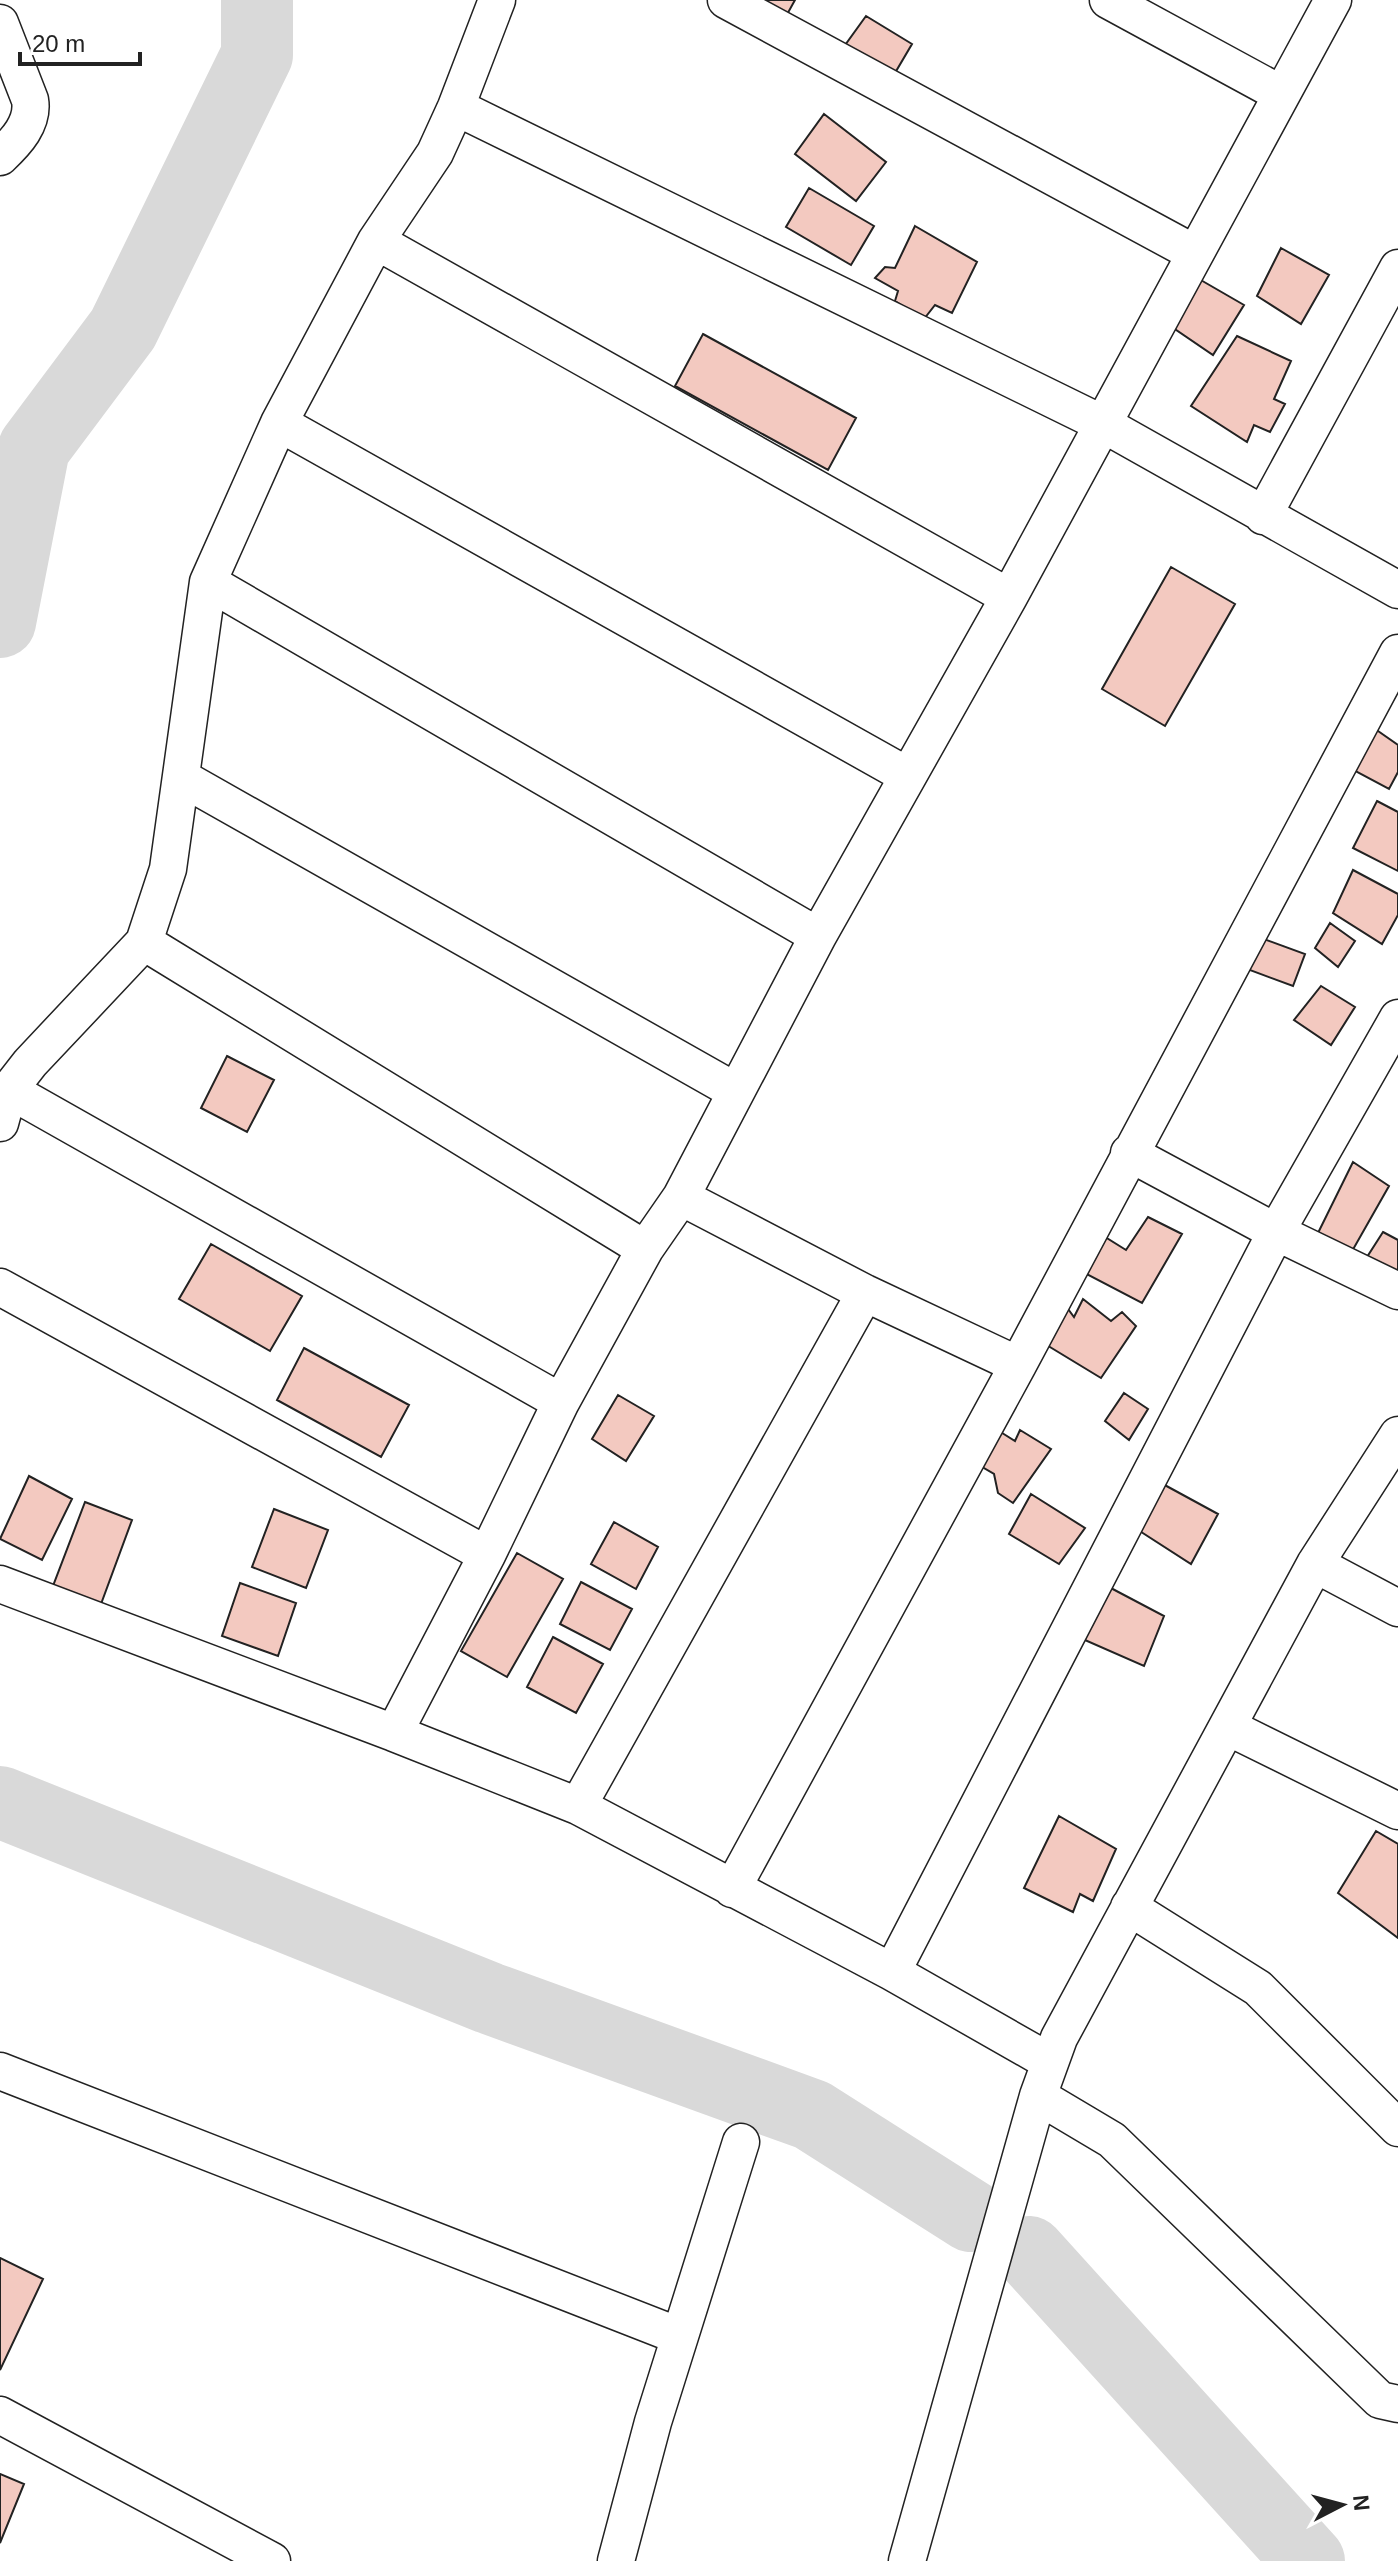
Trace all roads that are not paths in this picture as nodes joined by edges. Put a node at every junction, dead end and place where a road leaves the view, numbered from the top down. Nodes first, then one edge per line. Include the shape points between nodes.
1 (497, 0) edge
2 (726, 0) edge
3 (1108, 0) edge
4 (1333, 0) edge
5 (0, 23) edge
6 (1281, 94) junction
7 (456, 107) junction
8 (0, 157) edge
9 (376, 241) junction
10 (1194, 253) junction
11 (1398, 268) edge
12 (279, 423) junction
13 (1103, 424) junction
14 (1263, 516) junction
15 (208, 582) junction
16 (1398, 590) edge
17 (1009, 597) junction
18 (1398, 653) edge
19 (908, 776) junction
20 (182, 778) junction
21 (818, 936) junction
22 (144, 942) junction
23 (1398, 1018) edge
24 (735, 1091) junction
25 (4, 1107) edge
26 (1129, 1153) junction
27 (681, 1197) junction
28 (1276, 1232) junction
29 (645, 1249) junction
30 (0, 1287) edge
31 (1398, 1291) edge
32 (865, 1293) junction
33 (1018, 1365) junction
34 (561, 1402) junction
35 (1398, 1435) edge
36 (487, 1555) junction
37 (1315, 1564) junction
38 (0, 1584) edge
39 (1398, 1608) edge
40 (1228, 1727) junction
41 (394, 1733) junction
42 (578, 1806) junction
43 (1398, 1811) edge
44 (732, 1889) junction
45 (1129, 1907) junction
46 (892, 1972) junction
47 (1050, 2062) junction
48 (0, 2071) edge
49 (1038, 2096) junction
50 (1398, 2128) edge
51 (741, 2142) dead end
52 (679, 2336) junction
53 (1398, 2404) edge
54 (0, 2415) edge
55 (272, 2561) edge
56 (616, 2561) edge
57 (907, 2561) edge

1 - 7 street
2 - 10 street
3 - 6 street
4 - 6 street
5 - 8 street via 32,110 14,144
6 - 10 street
7 - 9 street via 435,153
7 - 13 street
9 - 12 street
9 - 17 street
10 - 13 street
11 - 14 street
12 - 15 street
12 - 19 street
13 - 14 street
13 - 17 street
14 - 16 street
15 - 20 street
15 - 21 street
17 - 19 street
18 - 26 street
19 - 21 street
20 - 22 street via 168,869
20 - 24 street
21 - 24 street
22 - 25 street via 30,1063
22 - 29 street
23 - 28 street
24 - 27 street
25 - 34 street
26 - 28 street
26 - 33 street
27 - 29 street
27 - 32 street
28 - 31 street
28 - 46 street
29 - 34 street
30 - 36 street
32 - 33 street
32 - 42 street
33 - 44 street
34 - 36 street
35 - 37 street
36 - 41 street
37 - 39 street
37 - 40 street
38 - 41 street
40 - 43 street
40 - 45 street
41 - 42 street
42 - 44 street
44 - 46 street
45 - 47 street
45 - 50 street via 1258,1988
46 - 47 street
47 - 49 street
48 - 52 street
49 - 53 street via 1112,2140 1380,2400
49 - 57 street
51 - 52 street
52 - 56 street
54 - 55 street

